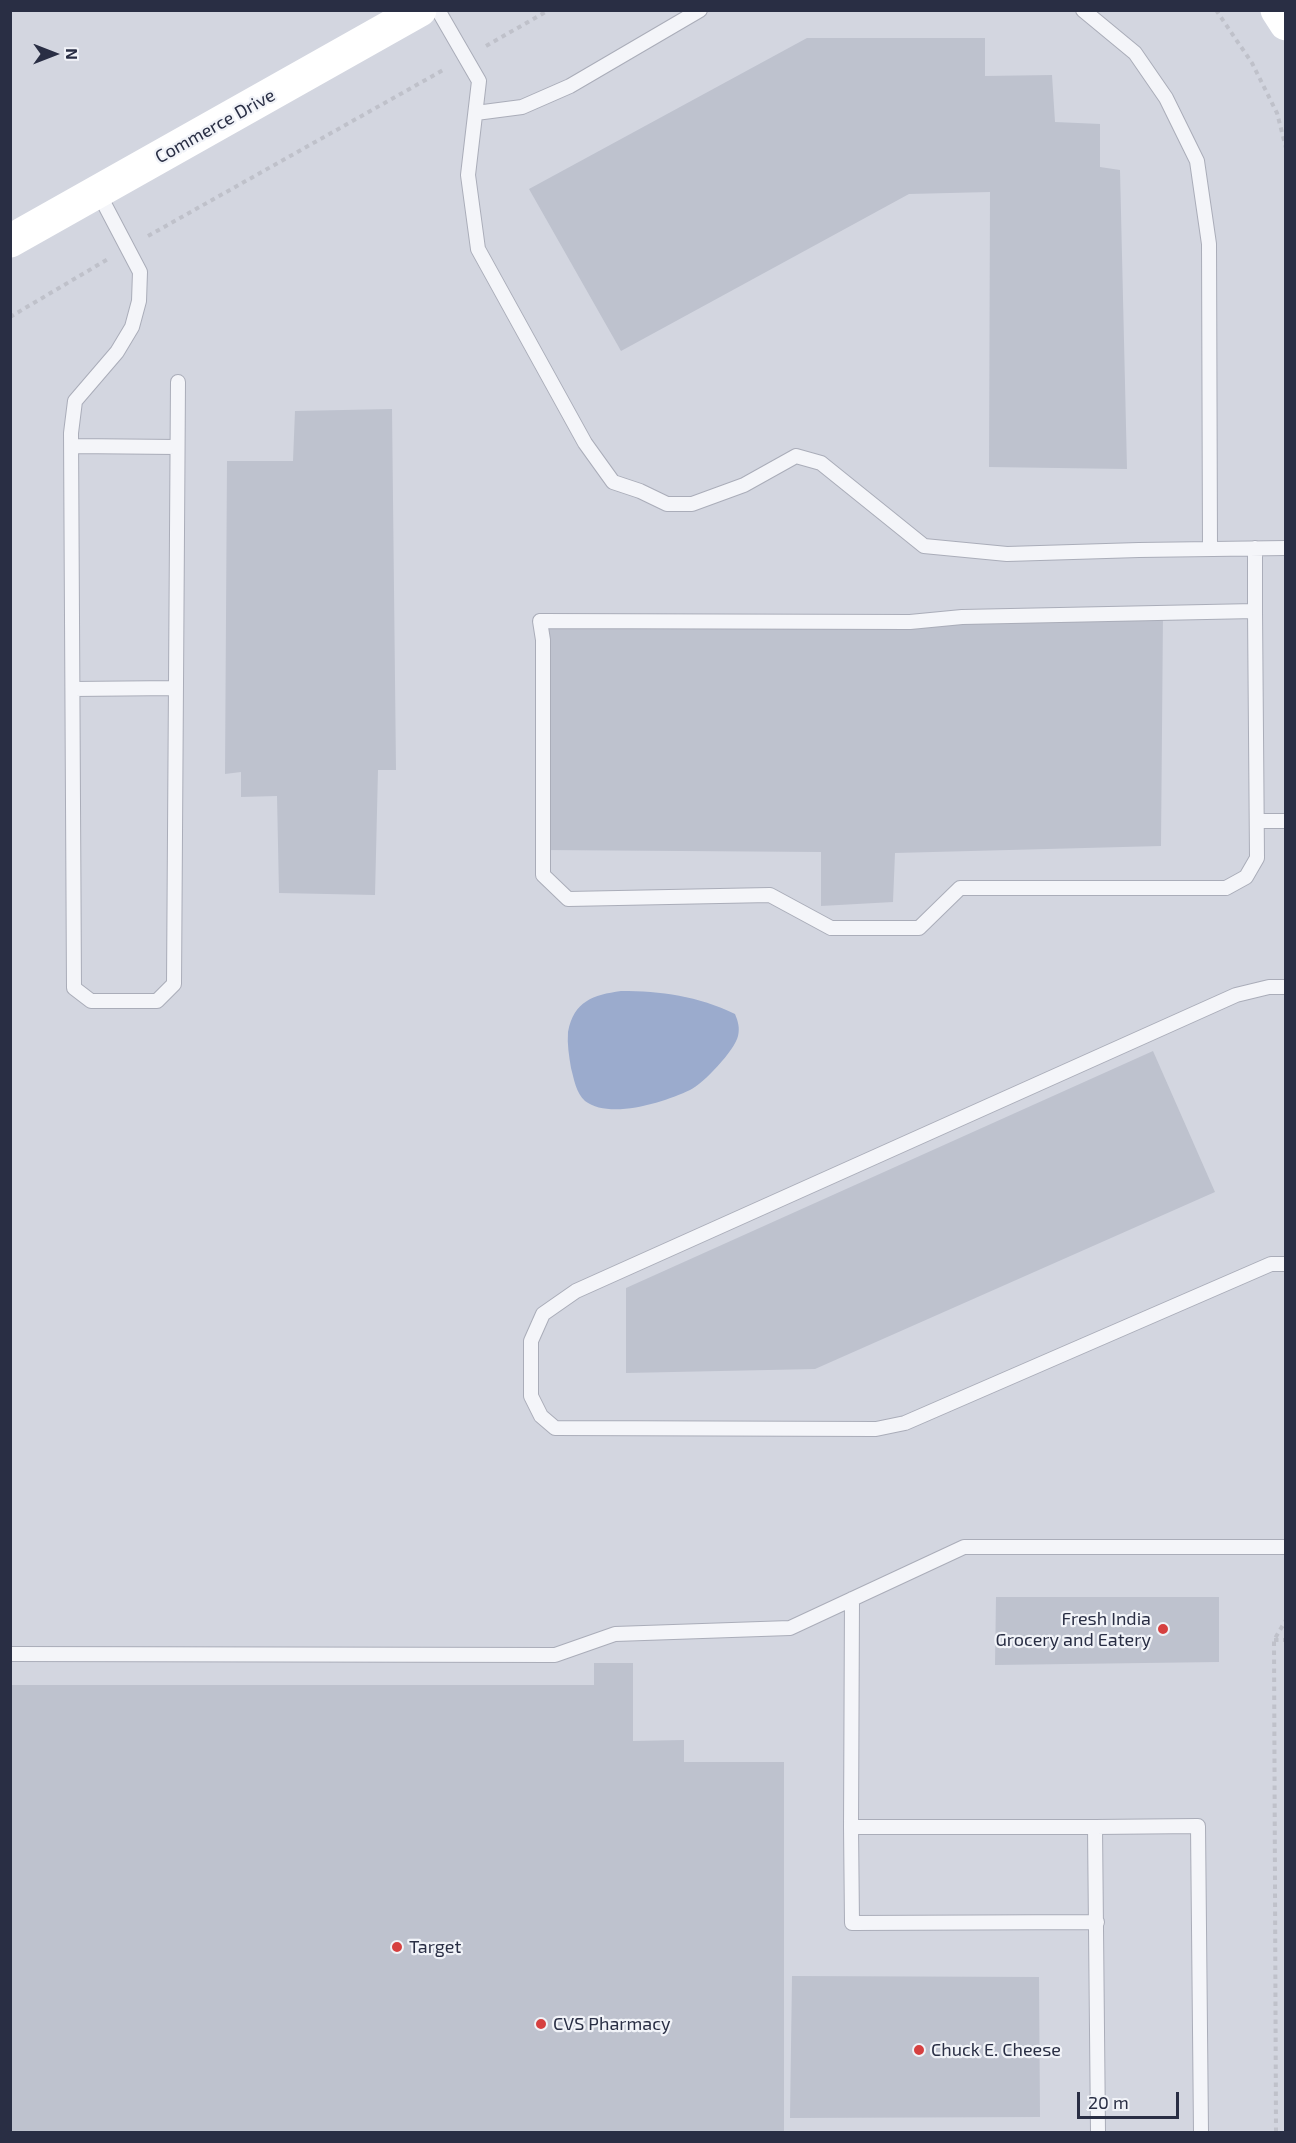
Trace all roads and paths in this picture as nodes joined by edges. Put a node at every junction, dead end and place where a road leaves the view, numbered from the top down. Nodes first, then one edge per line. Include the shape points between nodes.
1 (420, 10) edge
2 (438, 10) edge
3 (549, 10) edge
4 (700, 10) edge
5 (1083, 10) edge
6 (1216, 10) edge
7 (1277, 10) edge
8 (1286, 24) edge
9 (465, 57) junction
10 (476, 113) junction
11 (1286, 148) edge
12 (98, 192) junction
13 (10, 241) edge
14 (128, 248) junction
15 (10, 317) edge
16 (178, 382) dead end
17 (72, 446) junction
18 (177, 447) junction
19 (1255, 548) junction
20 (1286, 548) edge
21 (1210, 549) junction
22 (1255, 611) junction
23 (176, 688) junction
24 (73, 689) junction
25 (1286, 821) edge
26 (1257, 822) junction
27 (1286, 987) edge
28 (1286, 1264) edge
29 (1286, 1547) edge
30 (852, 1599) junction
31 (1286, 1620) edge
32 (1274, 1640) junction
33 (1286, 1640) edge
34 (10, 1654) edge
35 (851, 1827) junction
36 (1095, 1827) junction
37 (1097, 1922) junction
38 (1098, 2133) edge
39 (1201, 2133) edge
40 (1276, 2133) edge

1 - 12 street, Commerce Drive
2 - 9 lane
3 - 9 path
4 - 10 lane via 570,86 522,107
5 - 21 lane via 1135,53 1166,98 1197,161 1209,244
6 - 11 path via 1252,63 1277,113
7 - 8 street
9 - 10 lane via 479,81
9 - 14 path
10 - 21 lane via 468,175 478,249 585,443 613,482 667,504 692,504 744,485 796,456 821,463 924,546 1007,554
12 - 13 street, Commerce Drive
12 - 14 lane
14 - 15 path
14 - 17 lane via 140,272 139,302 132,327 75,401
16 - 18 lane
17 - 18 lane
17 - 24 lane
18 - 23 lane
19 - 20 lane
19 - 21 lane
19 - 22 lane
22 - 26 lane
22 - 26 lane via 963,617 910,622 540,621 543,875 568,898 770,895 831,928 919,928 960,888 1226,888 1246,877 1257,858
23 - 24 lane
23 - 24 lane via 174,984 157,1001 91,1001 74,988
25 - 26 lane
27 - 28 lane via 1236,994 576,1291 543,1314 531,1341 531,1396 541,1416 555,1428 876,1429 904,1423 1271,1264
29 - 30 lane via 964,1547
30 - 34 lane via 790,1628 615,1634 555,1655
30 - 35 lane
31 - 32 path
32 - 33 path
32 - 40 path
35 - 36 lane
35 - 37 lane via 852,1923
36 - 37 lane
36 - 39 lane via 1198,1826
37 - 38 lane

